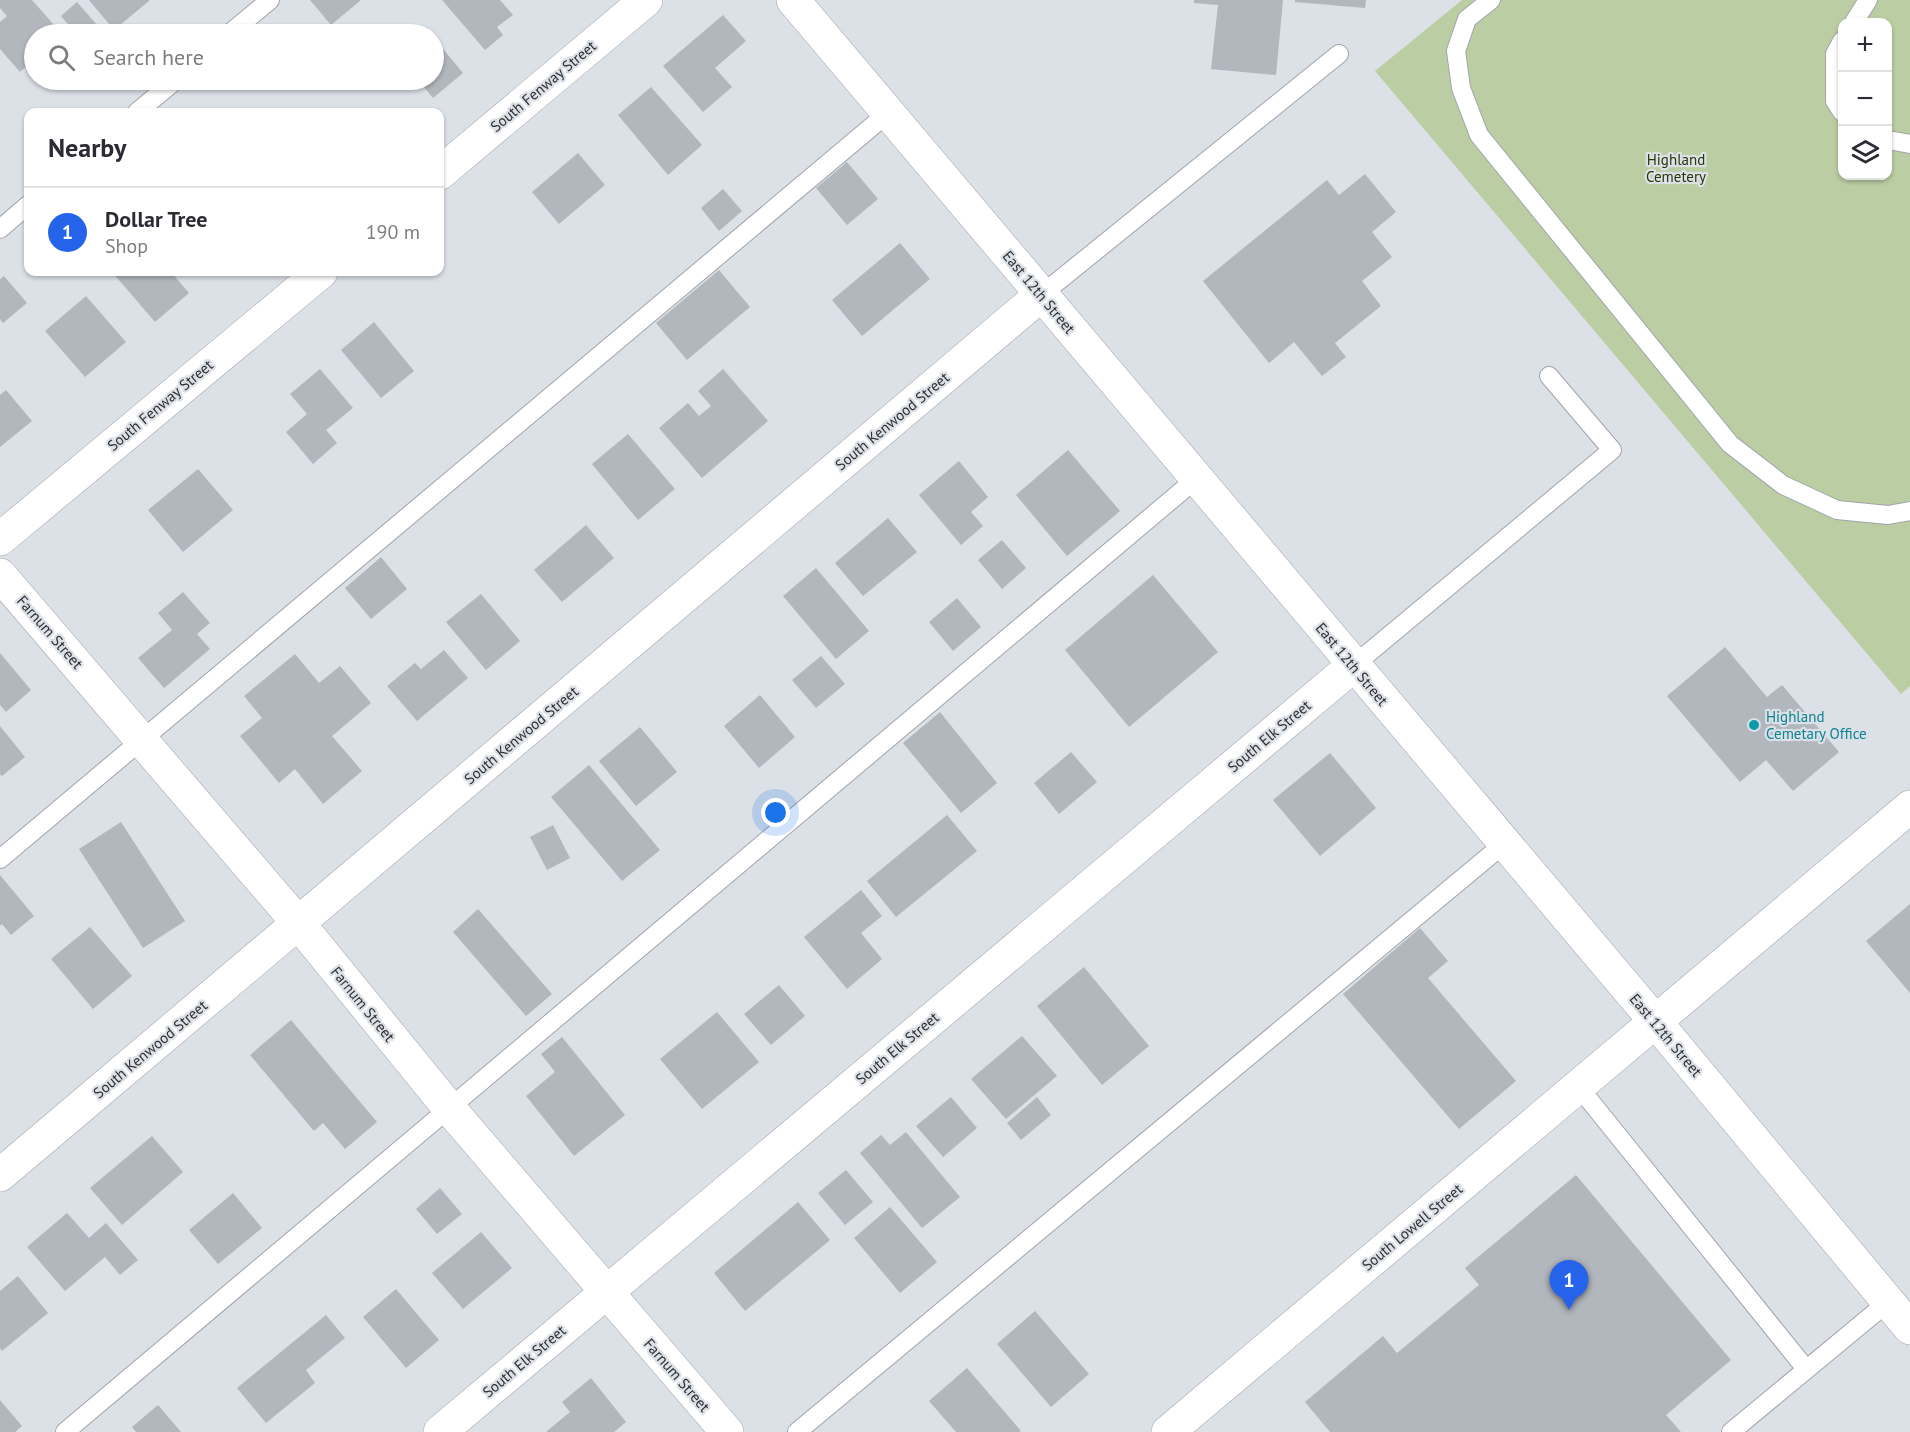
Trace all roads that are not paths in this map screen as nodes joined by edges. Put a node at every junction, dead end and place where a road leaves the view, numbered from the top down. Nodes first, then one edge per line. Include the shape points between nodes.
1 (270, 0) edge
2 (646, 0) edge
3 (793, 0) edge
4 (1491, 0) edge
5 (1865, 1) edge
6 (1856, 18) edge
7 (242, 24) edge
8 (1838, 48) edge
9 (1339, 54) dead end
10 (164, 90) edge
11 (1838, 106) edge
12 (142, 108) edge
13 (888, 113) junction
14 (1892, 141) edge
15 (1910, 144) edge
16 (444, 170) edge
17 (24, 208) edge
18 (0, 229) edge
19 (316, 276) edge
20 (1041, 295) junction
21 (1549, 376) dead end
22 (1196, 479) junction
23 (1910, 511) edge
24 (0, 539) edge
25 (0, 575) edge
26 (1354, 665) junction
27 (142, 740) junction
28 (1910, 807) edge
29 (1505, 843) junction
30 (0, 859) edge
31 (299, 924) junction
32 (1655, 1021) junction
33 (1578, 1086) junction
34 (449, 1108) junction
35 (0, 1175) edge
36 (606, 1292) junction
37 (1888, 1302) junction
38 (1910, 1328) edge
39 (1806, 1370) junction
40 (65, 1432) edge
41 (440, 1432) edge
42 (727, 1432) edge
43 (797, 1432) edge
44 (1168, 1432) edge
45 (1731, 1432) edge

1 - 7 lane
2 - 16 street, South Fenway Street
3 - 13 street, East 12th Street
4 - 23 lane via 1467,19 1456,51 1461,88 1479,135 1730,444 1783,485 1837,510 1888,515
5 - 6 lane
8 - 11 lane via 1834,54
9 - 20 lane
10 - 12 lane
13 - 20 street, East 12th Street
13 - 27 lane
14 - 15 lane
17 - 18 lane
19 - 24 street, South Fenway Street
20 - 22 street, East 12th Street
20 - 31 street, South Kenwood Street
21 - 26 lane via 1612,450
22 - 26 street, East 12th Street
22 - 34 lane
25 - 27 street, Farnum Street
26 - 29 street, East 12th Street
26 - 36 street, South Elk Street
27 - 30 lane
27 - 31 street, Farnum Street
28 - 32 street, South Lowell Street
29 - 32 street, East 12th Street
29 - 43 lane
31 - 34 street, Farnum Street
31 - 35 street, South Kenwood Street
32 - 33 street, South Lowell Street
32 - 37 street, East 12th Street
33 - 39 lane
33 - 44 street, South Lowell Street
34 - 36 street, Farnum Street
34 - 40 lane
36 - 41 street, South Elk Street
36 - 42 street, Farnum Street
37 - 38 street, East 12th Street
37 - 39 lane
39 - 45 lane

